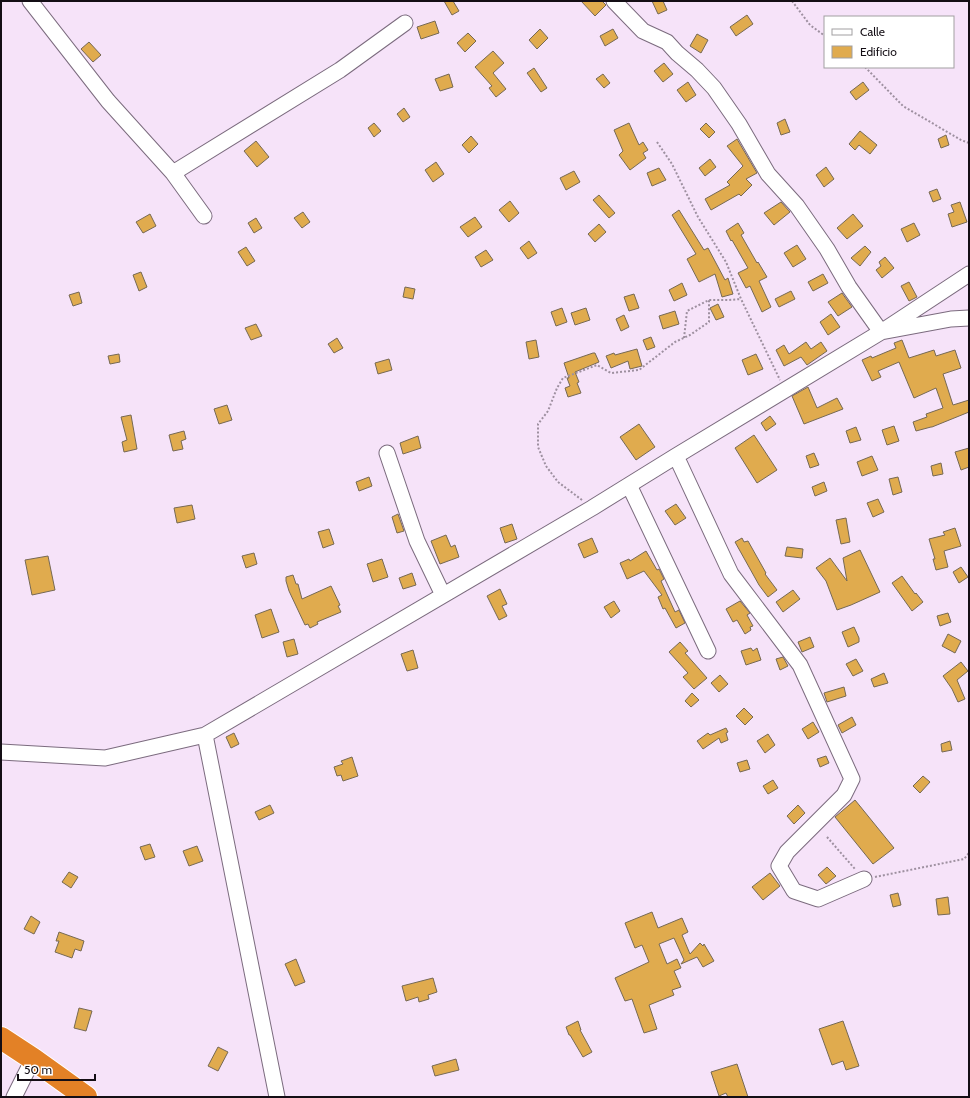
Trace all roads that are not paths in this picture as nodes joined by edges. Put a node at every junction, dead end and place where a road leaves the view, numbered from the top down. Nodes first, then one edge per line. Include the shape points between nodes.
1 (30, 1) edge
2 (614, 1) edge
3 (404, 23) dead end
4 (173, 174) junction
5 (204, 216) dead end
6 (969, 274) edge
7 (969, 318) edge
8 (881, 332) junction
9 (387, 453) dead end
10 (676, 456) junction
11 (628, 485) junction
12 (443, 595) junction
13 (708, 650) dead end
14 (205, 735) junction
15 (1, 752) edge
16 (864, 880) road end
17 (1, 1038) edge
18 (33, 1059) junction
19 (14, 1097) edge
20 (86, 1097) edge
21 (277, 1097) edge

1 - 4 street via 108,101
2 - 8 street via 643,31 667,42 714,88 768,174 797,206
3 - 4 street via 340,70
4 - 5 street
6 - 8 street
7 - 8 street
8 - 10 street
9 - 12 street via 417,541
10 - 11 street
10 - 16 street via 731,574 800,666 852,779 844,795 787,852 780,866 794,891 818,899
11 - 12 street
11 - 13 street
12 - 14 street
14 - 15 street via 104,758
14 - 21 street
17 - 18 highway
18 - 19 street
18 - 20 highway

